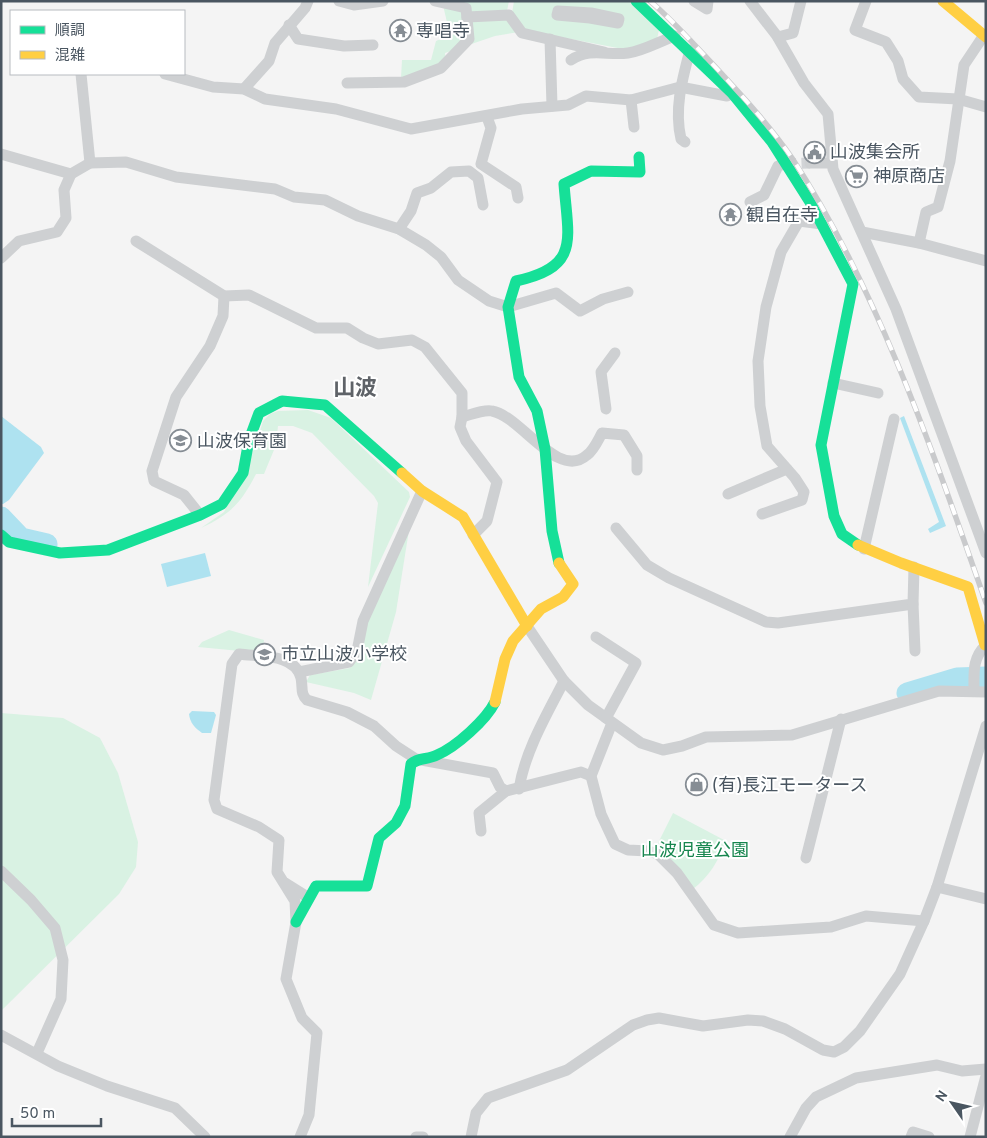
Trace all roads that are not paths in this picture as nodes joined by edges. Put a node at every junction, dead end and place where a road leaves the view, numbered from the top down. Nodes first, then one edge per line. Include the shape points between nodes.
1 (308, 1) edge
2 (339, 1) edge
3 (383, 1) edge
4 (436, 1) edge
5 (636, 1) edge
6 (694, 1) edge
7 (708, 1) edge
8 (750, 1) edge
9 (801, 1) edge
10 (866, 1) edge
11 (943, 1) edge
12 (467, 17) junction
13 (289, 26) junction
14 (675, 36) junction
15 (985, 36) edge
16 (778, 37) junction
17 (550, 39) junction
18 (373, 45) dead end
19 (690, 50) junction
20 (604, 52) junction
21 (571, 60) dead end
22 (81, 75) edge
23 (170, 75) edge
24 (347, 83) dead end
25 (680, 86) junction
26 (244, 89) junction
27 (732, 94) junction
28 (958, 99) junction
29 (631, 100) junction
30 (552, 106) junction
31 (986, 107) edge
32 (487, 117) junction
33 (634, 126) dead end
34 (685, 142) dead end
35 (1, 154) edge
36 (639, 157) dead end
37 (90, 163) junction
38 (832, 163) junction
39 (785, 164) junction
40 (810, 164) tunnel mouth
41 (71, 174) junction
42 (518, 198) dead end
43 (750, 202) dead end
44 (484, 204) dead end
45 (822, 224) junction
46 (399, 229) junction
47 (862, 232) junction
48 (136, 241) dead end
49 (919, 243) junction
50 (1, 258) edge
51 (986, 262) edge
52 (628, 292) dead end
53 (224, 296) junction
54 (508, 307) junction
55 (615, 353) dead end
56 (833, 384) junction
57 (878, 393) dead end
58 (606, 409) dead end
59 (462, 417) junction
60 (894, 419) dead end
61 (545, 449) junction
62 (637, 470) dead end
63 (787, 470) junction
64 (422, 491) junction
65 (728, 494) dead end
66 (762, 514) dead end
67 (200, 515) junction
68 (616, 528) dead end
69 (1, 535) edge
70 (473, 535) junction
71 (864, 549) junction
72 (986, 553) edge
73 (914, 567) junction
74 (913, 604) junction
75 (527, 626) junction
76 (596, 637) dead end
77 (985, 645) edge
78 (915, 651) dead end
79 (299, 672) junction
80 (564, 681) junction
81 (974, 692) junction
82 (986, 692) edge
83 (841, 719) junction
84 (609, 720) junction
85 (986, 726) edge
86 (416, 759) junction
87 (590, 776) junction
88 (519, 789) junction
89 (506, 791) junction
90 (481, 831) dead end
91 (806, 858) dead end
92 (1, 871) edge
93 (283, 882) junction
94 (937, 887) junction
95 (310, 898) junction
96 (986, 899) edge
97 (924, 921) junction
98 (296, 922) junction
99 (1, 1035) edge
100 (37, 1053) junction
101 (986, 1069) edge
102 (986, 1076) edge
103 (205, 1137) edge
104 (300, 1137) edge
105 (416, 1137) edge
106 (423, 1137) edge
107 (471, 1137) edge
108 (790, 1137) edge
109 (911, 1137) edge
110 (929, 1137) edge
111 (970, 1137) edge

1 - 13 street
2 - 3 street via 354,5
4 - 12 street via 466,8
5 - 14 main road
6 - 7 street via 707,9
8 - 16 street
9 - 16 street via 793,33
10 - 28 street via 855,30 886,42 898,61 903,79 919,97
11 - 15 main road
12 - 17 street via 509,15 522,33
12 - 24 street via 469,39 441,68 404,82
13 - 18 street via 298,39 344,46
13 - 26 street via 275,44 269,61
14 - 19 main road
14 - 20 street via 628,53
15 - 28 street via 964,65
16 - 38 street via 804,83 828,114
17 - 20 street
17 - 30 street
19 - 25 street
19 - 27 main road
20 - 21 street via 580,54
22 - 37 street
23 - 26 street via 213,87
25 - 27 street via 727,96
25 - 29 street
25 - 34 street via 677,122 680,140
26 - 32 street via 264,100 336,109 411,129
27 - 39 main road via 772,142
28 - 31 street
28 - 49 street via 950,161 938,206 926,212
29 - 30 street via 586,96 568,105
29 - 33 street
30 - 32 street
32 - 42 street via 490,128 481,164 516,188
35 - 41 street
36 - 54 main road via 640,172 597,169 574,176 564,184 568,247 561,262 538,278 516,282
37 - 41 street
37 - 46 street via 126,162 176,177 275,189 294,197 325,200 358,216
38 - 40 street
38 - 47 street
39 - 43 street via 778,166 764,194
39 - 45 main road
41 - 50 street via 64,190 66,218 57,232 19,242
44 - 46 street via 478,178 469,171 451,172 431,188 417,193 412,211
45 - 56 main road via 853,284
45 - 63 street via 798,221 782,252 766,308 759,352 760,406 767,446
46 - 54 street via 441,257 458,280 472,291
47 - 49 street
47 - 72 street via 896,309
48 - 53 street
49 - 51 street
52 - 54 street via 603,299 580,311 556,293
53 - 59 street via 250,295 316,328 347,328 378,344 412,340 425,347 462,393
53 - 67 street via 223,316 210,346 176,397 152,471 154,481 184,495
54 - 61 main road via 519,377 536,411
55 - 58 street via 601,372
56 - 57 street
56 - 71 main road via 821,445 822,464 835,523 843,536
59 - 61 street via 492,411 510,420
59 - 70 street via 460,427 466,441 497,482 487,521
60 - 71 street
61 - 62 street via 572,462 590,454 602,433 624,435 637,456
61 - 75 main road via 557,560 573,584 563,599 543,607
63 - 65 street
63 - 66 street via 804,492 802,500
64 - 67 main road via 325,405 282,401 259,413 249,440 243,473 222,504
64 - 70 main road via 463,517
64 - 79 street via 363,622 357,651 349,662
67 - 69 main road via 108,550 60,554 9,542
68 - 74 street via 647,565 766,622
70 - 75 main road
71 - 73 main road
73 - 74 street
73 - 77 main road via 968,587
74 - 78 street
75 - 80 street
75 - 86 main road via 512,642 506,656 495,705 484,718 436,756
76 - 84 street via 636,663
77 - 81 street via 977,654
79 - 86 street via 302,696 307,700 348,712 374,726
79 - 93 street via 288,660 239,654 232,664 214,800 217,809 259,827 278,840 277,872
80 - 84 street
80 - 88 street via 543,722
81 - 82 street
81 - 83 street via 939,691
83 - 84 street via 792,735 706,737 663,750 642,743
83 - 91 street
84 - 87 street
85 - 94 street
86 - 89 street via 493,774
86 - 95 main road via 411,764 407,805 394,829 379,838 368,886 316,886
87 - 88 street via 581,772
87 - 97 street via 601,814 615,844 628,850 658,854 677,873 714,926 738,933 831,927 866,916
88 - 89 street
89 - 90 street via 478,813
92 - 100 street via 55,928 63,960 61,999
93 - 95 street
93 - 98 street via 295,901
94 - 96 street
94 - 97 street
95 - 98 main road
97 - 107 street via 900,974 860,1031 834,1052 823,1050 785,1029 762,1021 703,1026 659,1018 647,1020 633,1025 567,1070 488,1098 476,1113
98 - 104 street via 286,979 302,1018 317,1033 309,1116
99 - 100 street
100 - 103 street via 58,1066 107,1086 175,1108
101 - 108 street via 962,1071 937,1065 856,1078 816,1097
102 - 111 street
105 - 106 street
109 - 110 street via 913,1132

